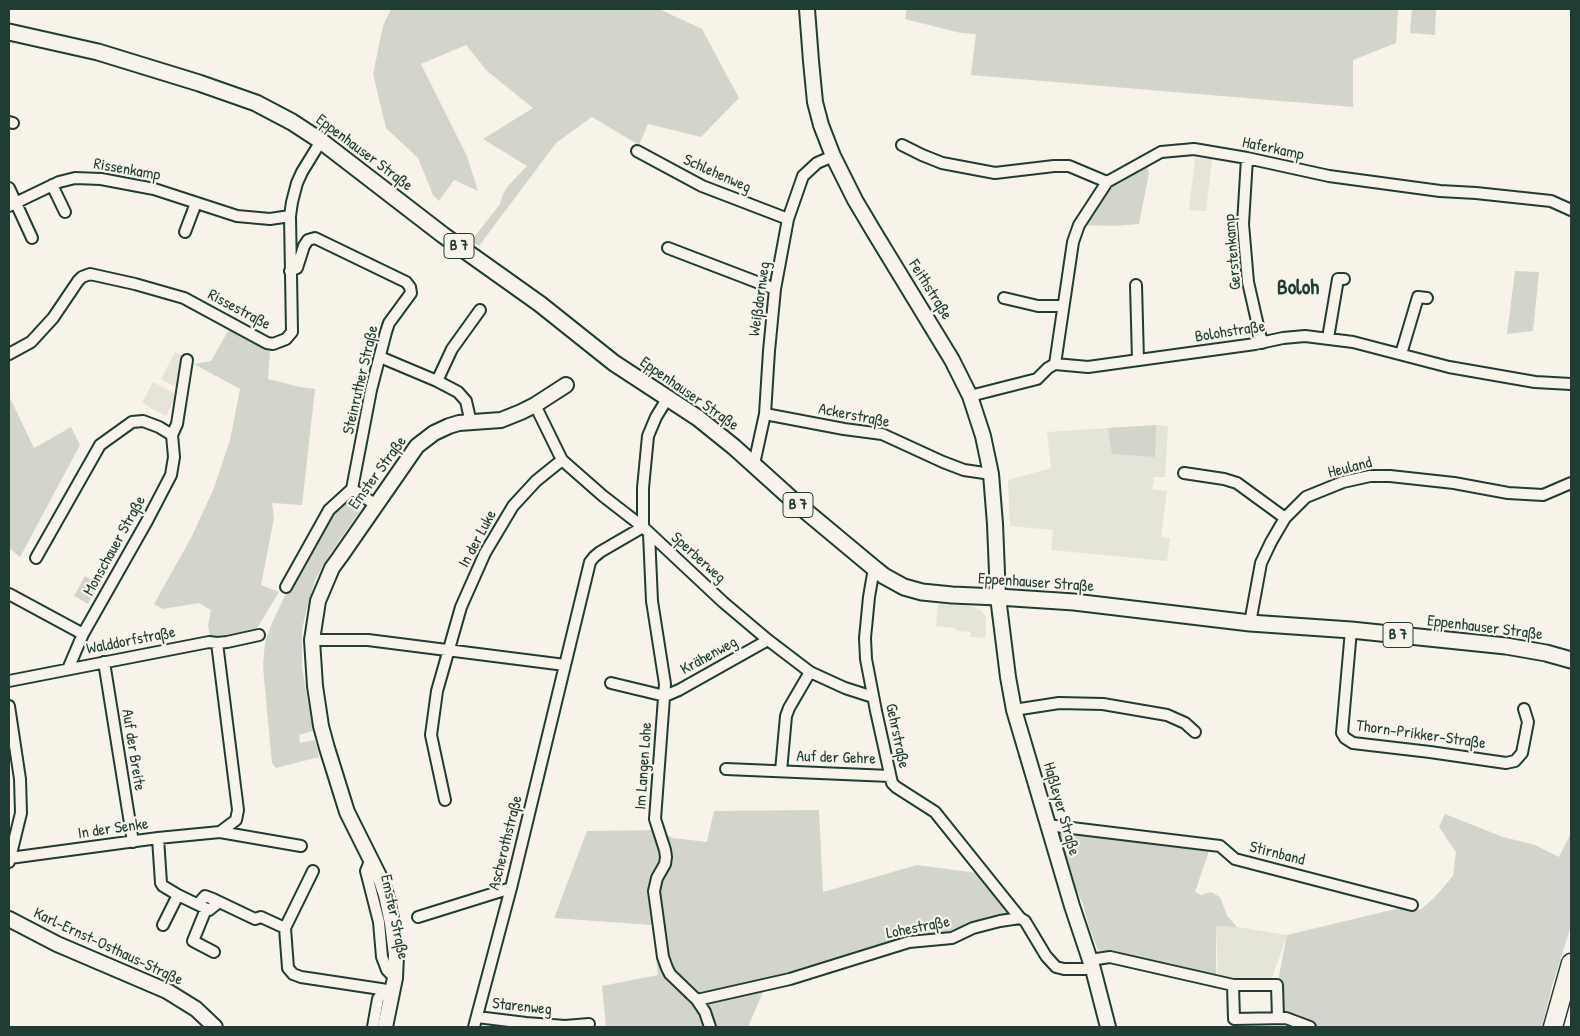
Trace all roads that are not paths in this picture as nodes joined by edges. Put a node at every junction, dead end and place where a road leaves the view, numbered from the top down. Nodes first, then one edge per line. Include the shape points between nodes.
1 (807, 9) edge
2 (9, 32) edge
3 (321, 141) junction
4 (902, 145) dead end
5 (637, 151) dead end
6 (833, 156) junction
7 (1247, 158) junction
8 (1107, 182) junction
9 (52, 185) junction
10 (9, 188) edge
11 (196, 203) junction
12 (12, 205) edge
13 (1571, 210) edge
14 (65, 212) dead end
15 (290, 216) junction
16 (788, 220) junction
17 (185, 232) dead end
18 (32, 238) dead end
19 (668, 248) dead end
20 (290, 272) junction
21 (1339, 279) dead end
22 (1136, 285) dead end
23 (775, 289) junction
24 (1004, 298) dead end
25 (1418, 298) dead end
26 (1063, 306) junction
27 (480, 310) dead end
28 (1328, 338) junction
29 (1262, 343) junction
30 (9, 354) edge
31 (1401, 354) junction
32 (380, 357) junction
33 (187, 360) dead end
34 (1138, 360) junction
35 (1056, 364) junction
36 (438, 381) junction
37 (1571, 384) edge
38 (566, 385) dead end
39 (970, 396) junction
40 (667, 399) junction
41 (535, 405) junction
42 (764, 414) junction
43 (471, 422) junction
44 (172, 435) junction
45 (562, 460) junction
46 (754, 464) junction
47 (1184, 473) dead end
48 (991, 474) junction
49 (1571, 483) edge
50 (352, 489) junction
51 (376, 505) junction
52 (1285, 518) junction
53 (646, 531) junction
54 (36, 558) dead end
55 (874, 568) junction
56 (286, 587) dead end
57 (9, 594) edge
58 (998, 597) junction
59 (1250, 623) junction
60 (1351, 630) junction
61 (83, 634) junction
62 (259, 635) dead end
63 (312, 640) junction
64 (768, 640) junction
65 (217, 643) junction
66 (448, 650) junction
67 (1571, 660) edge
68 (104, 662) junction
69 (565, 666) junction
70 (68, 668) junction
71 (810, 672) junction
72 (9, 681) edge
73 (611, 683) dead end
74 (664, 696) junction
75 (873, 696) junction
76 (9, 706) edge
77 (1014, 710) junction
78 (1524, 710) dead end
79 (1195, 732) dead end
80 (726, 769) dead end
81 (781, 771) junction
82 (890, 776) junction
83 (445, 800) dead end
84 (1047, 825) junction
85 (220, 832) junction
86 (158, 838) junction
87 (133, 842) junction
88 (301, 846) dead end
89 (9, 860) edge
90 (313, 871) dead end
91 (511, 888) junction
92 (178, 895) junction
93 (1412, 905) dead end
94 (202, 907) junction
95 (418, 917) dead end
96 (1020, 918) junction
97 (9, 919) edge
98 (163, 925) dead end
99 (285, 928) junction
100 (214, 952) dead end
101 (1571, 963) edge
102 (1092, 965) junction
103 (1233, 985) junction
104 (391, 986) junction
105 (697, 1000) junction
106 (1278, 1018) junction
107 (475, 1022) edge
108 (1260, 1022) edge
109 (589, 1024) dead end
110 (215, 1027) edge
111 (373, 1027) edge
112 (385, 1027) edge
113 (565, 1027) edge
114 (710, 1027) edge
115 (1108, 1027) edge
116 (1310, 1027) edge
117 (1553, 1027) edge

1 - 6 main road, Feithstraße via 815,102
2 - 3 main road, Eppenhauser Straße / B 7 via 114,57 239,97 272,111
3 - 15 street, Rissestraße via 297,183
3 - 40 main road, Eppenhauser Straße / B 7 via 443,235 540,304 607,358
4 - 8 street via 942,163 995,174 1069,166
5 - 16 street, Schlehenweg via 702,186
6 - 16 street, Weißdornweg via 817,163 804,176
6 - 39 main road, Feithstraße
7 - 8 street, Haferkamp via 1194,149 1161,152
7 - 13 street, Haferkamp via 1329,176 1551,201
7 - 29 street, Gerstenkamp via 1242,224 1248,282
8 - 26 street, Haferkamp via 1079,225 1073,242
9 - 11 street, Rissenkamp via 75,178 101,179 154,189
9 - 12 street, Rissenkamp
9 - 14 street
10 - 12 street
11 - 15 street, Rissenkamp via 237,216 270,219
11 - 17 street
12 - 18 street
15 - 20 street, Rissestraße
16 - 23 street, Weißdornweg
19 - 23 street
20 - 30 street, Rissestraße via 292,332 274,344 184,298 90,274 78,281 53,318 30,342
20 - 32 street, Steinruther Straße via 297,268 308,240 315,238 406,282 411,293 389,323
21 - 28 street
22 - 34 street
23 - 42 street, Weißdornweg
24 - 26 street via 1038,306
25 - 31 street
26 - 35 street, Haferkamp
27 - 36 street via 452,349
28 - 29 street, Bolohstraße via 1305,336
28 - 31 street, Bolohstraße
29 - 34 street, Bolohstraße
31 - 37 street, Bolohstraße via 1449,367 1535,382
32 - 36 street
32 - 50 street, Steinruther Straße
33 - 44 street, Monschauer Straße via 177,424
34 - 35 street, Bolohstraße via 1088,367
35 - 39 street via 1037,379
36 - 43 street via 458,392 466,401
38 - 41 main road, Emster Straße
39 - 48 main road, Feithstraße
40 - 46 main road, Eppenhauser Straße / B 7 via 698,418
40 - 53 street via 648,436 644,465
41 - 43 main road, Emster Straße via 501,420
41 - 45 street, Sperberweg
42 - 46 street, Weißdornweg
42 - 48 street, Ackerstraße via 882,434 942,462 964,470
43 - 51 main road, Emster Straße via 449,426 417,446
44 - 54 street via 143,421 132,422 100,445
44 - 61 street, Monschauer Straße via 174,457 171,475
45 - 53 street, Sperberweg
45 - 66 street, In der Luke via 513,506 485,553
46 - 55 main road, Eppenhauser Straße / B 7
47 - 52 street via 1237,484
48 - 58 main road, Feithstraße
49 - 52 street, Heuland via 1543,495 1370,476 1343,482 1306,497
50 - 51 street
50 - 56 street via 329,510
51 - 63 main road, Emster Straße via 330,574 318,601
52 - 59 street, Heuland via 1261,563
53 - 64 street, Sperberweg
53 - 69 street, Ascherothstraße via 600,552 590,562
53 - 74 street, Im Langen Lohe
55 - 58 main road, Eppenhauser Straße / B 7 via 914,590
55 - 75 street, Gehrstraße via 865,638
57 - 61 street
58 - 59 main road, Eppenhauser Straße / B 7 via 1074,602
58 - 77 main road, Haßleyer Straße
59 - 60 main road, Eppenhauser Straße / B 7
60 - 67 main road, Eppenhauser Straße / B 7 via 1506,646
60 - 78 street, Thorn-Prikker-Straße via 1342,733 1353,743 1506,763 1515,761 1522,753 1528,722
61 - 70 street, Monschauer Straße
62 - 65 street, Walddorfstraße
63 - 66 street via 368,640
63 - 104 main road, Emster Straße via 318,706 327,748 350,821 384,888 390,910 396,955
64 - 71 street, Sperberweg
64 - 74 street, Krähenweg
65 - 68 street, Walddorfstraße
65 - 85 street via 238,810 236,820
66 - 69 street
66 - 83 street, In der Luke via 437,691 431,735
68 - 70 street, Walddorfstraße
68 - 87 street, Auf der Breite
69 - 91 street, Ascherothstraße
70 - 72 street, Walddorfstraße
71 - 75 street, Sperberweg
71 - 81 street, Auf der Gehre via 786,716
73 - 74 street
74 - 105 street, Im Langen Lohe via 655,819 666,857 654,891 667,968
75 - 82 street, Gehrstraße
76 - 89 street via 20,779 21,814
77 - 79 street via 1059,703 1103,704 1167,715 1186,723
77 - 84 main road, Haßleyer Straße
80 - 81 street, Auf der Gehre
81 - 82 street, Auf der Gehre
82 - 96 street, Gehrstraße via 896,787 935,812
84 - 93 street, Stirnband via 1220,846 1235,859
84 - 102 main road, Haßleyer Straße
85 - 86 street, In der Senke
85 - 88 street, In der Senke
86 - 87 street, In der Senke
86 - 92 street via 161,882
87 - 89 street, In der Senke
90 - 99 street
91 - 95 street
91 - 107 street, Ascherothstraße
92 - 94 street
92 - 98 street
94 - 99 street via 205,896 255,919 260,917
94 - 100 street via 193,942
96 - 102 street via 1056,967
96 - 105 street, Lohestraße via 974,928 952,938 909,942 790,979
97 - 110 main road, Karl-Ernst-Osthaus-Straße via 57,944 167,991 196,1009
99 - 104 street via 288,968 293,974
101 - 117 highway
102 - 103 street via 1110,957
102 - 115 main road, Haßleyer Straße
103 - 106 street via 1277,985
103 - 108 street via 1234,1019
104 - 111 street, Emster Straße via 378,998
104 - 112 main road, Emster Straße
105 - 114 street, Im Langen Lohe
106 - 108 street
106 - 116 street
107 - 113 street, Starenweg
109 - 113 street, Starenweg

